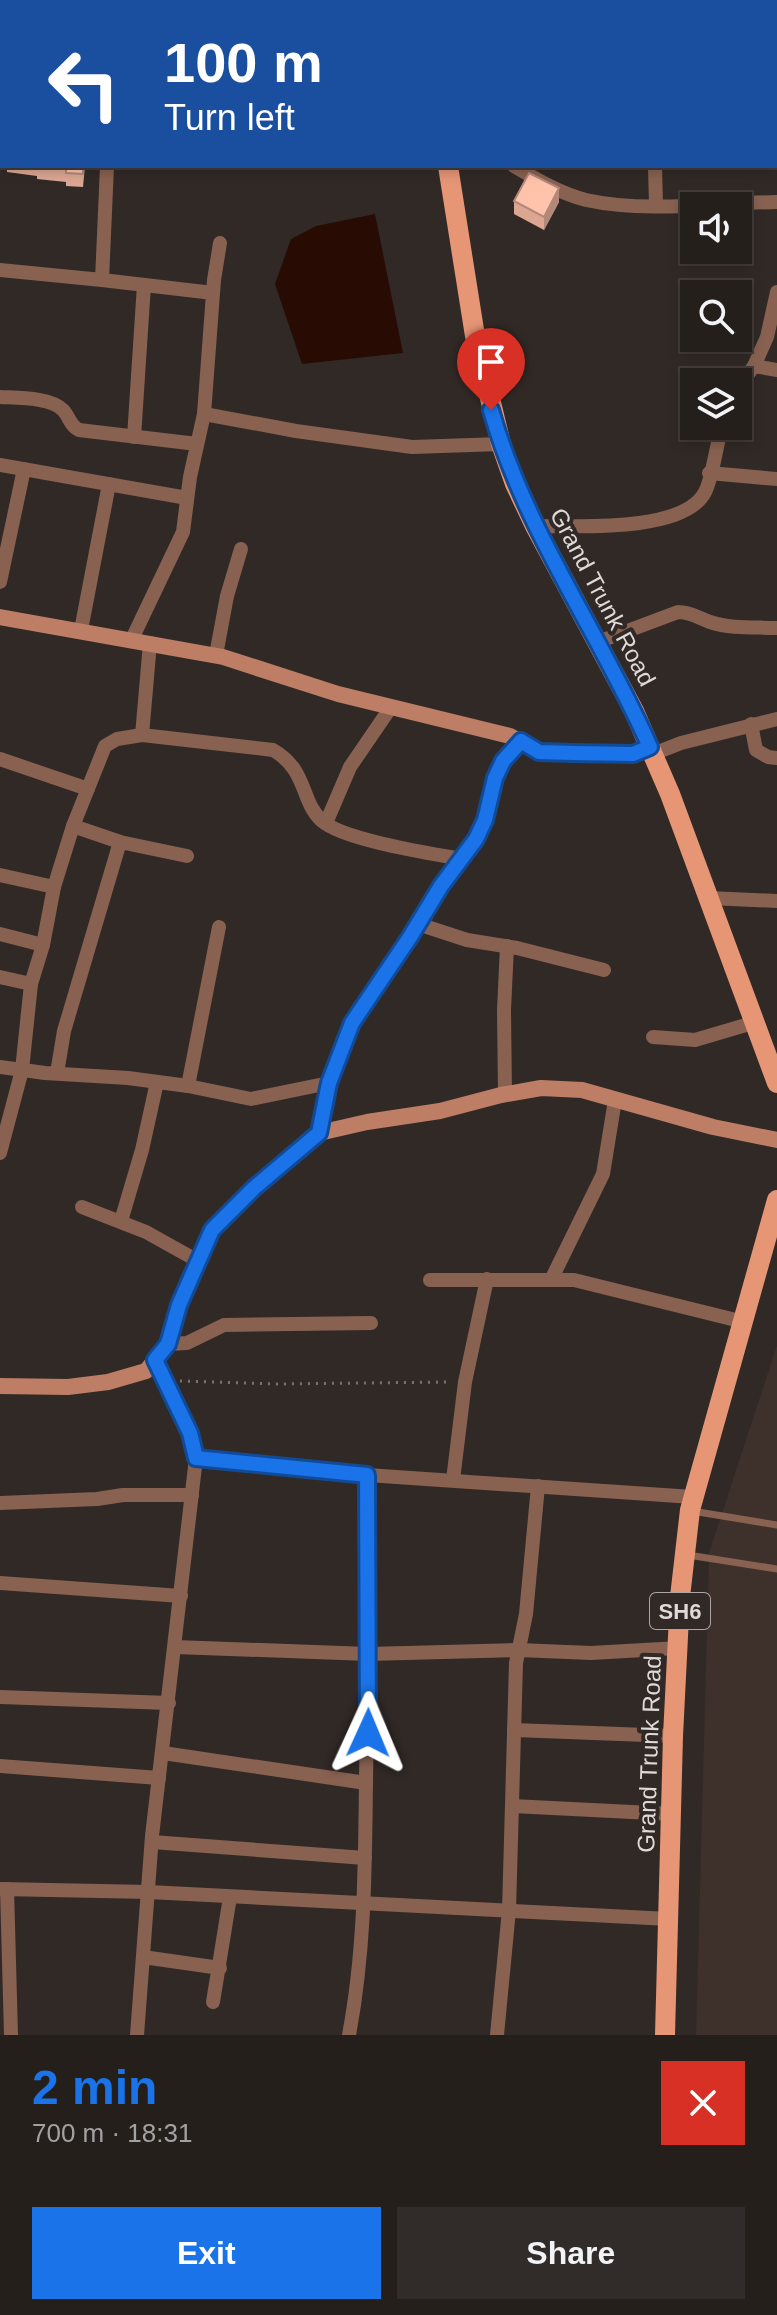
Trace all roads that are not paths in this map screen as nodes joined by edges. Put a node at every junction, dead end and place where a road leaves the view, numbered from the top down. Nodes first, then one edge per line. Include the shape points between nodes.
1 (107, 168) edge
2 (448, 168) edge
3 (523, 168) edge
4 (655, 168) edge
5 (777, 202) edge
6 (656, 205) junction
7 (220, 243) dead end
8 (0, 270) edge
9 (102, 280) junction
10 (144, 285) junction
11 (213, 293) junction
12 (776, 302) edge
13 (754, 366) junction
14 (752, 369) edge
15 (777, 370) edge
16 (0, 397) edge
17 (204, 414) junction
18 (134, 437) junction
19 (718, 440) edge
20 (197, 444) junction
21 (501, 444) junction
22 (0, 465) edge
23 (24, 469) junction
24 (709, 473) junction
25 (777, 479) edge
26 (109, 484) junction
27 (187, 498) junction
28 (535, 526) junction
29 (241, 549) dead end
30 (0, 582) edge
31 (0, 617) edge
32 (777, 628) edge
33 (81, 630) junction
34 (132, 639) junction
35 (598, 642) junction
36 (150, 643) junction
37 (216, 655) junction
38 (391, 707) junction
39 (777, 719) edge
40 (751, 724) junction
41 (142, 735) junction
42 (521, 741) junction
43 (651, 750) junction
44 (777, 758) edge
45 (0, 759) edge
46 (88, 789) junction
47 (326, 823) junction
48 (73, 826) junction
49 (120, 842) junction
50 (187, 856) dead end
51 (461, 859) junction
52 (0, 875) edge
53 (54, 887) junction
54 (709, 898) junction
55 (777, 901) edge
56 (418, 924) junction
57 (219, 927) dead end
58 (0, 934) edge
59 (43, 945) junction
60 (507, 946) junction
61 (604, 970) dead end
62 (0, 977) edge
63 (31, 984) junction
64 (756, 1022) junction
65 (653, 1037) dead end
66 (0, 1067) edge
67 (22, 1070) junction
68 (57, 1073) junction
69 (157, 1082) junction
70 (329, 1083) junction
71 (777, 1083) edge
72 (188, 1086) junction
73 (505, 1094) junction
74 (615, 1100) junction
75 (4, 1118) edge
76 (319, 1133) junction
77 (777, 1140) edge
78 (0, 1153) edge
79 (777, 1200) edge
80 (82, 1207) dead end
81 (121, 1221) junction
82 (198, 1261) junction
83 (552, 1278) junction
84 (487, 1279) junction
85 (430, 1280) dead end
86 (744, 1322) junction
87 (371, 1323) dead end
88 (168, 1344) junction
89 (155, 1360) junction
90 (0, 1386) edge
91 (196, 1458) junction
92 (367, 1475) junction
93 (453, 1480) junction
94 (538, 1486) junction
95 (192, 1495) junction
96 (0, 1503) edge
97 (692, 1504) junction
98 (777, 1525) edge
99 (685, 1554) junction
100 (777, 1569) edge
101 (0, 1583) edge
102 (181, 1596) junction
103 (175, 1647) junction
104 (679, 1648) junction
105 (518, 1650) junction
106 (368, 1654) junction
107 (0, 1697) edge
108 (169, 1703) junction
109 (514, 1730) junction
110 (673, 1736) junction
111 (163, 1753) junction
112 (0, 1766) edge
113 (159, 1778) junction
114 (366, 1783) junction
115 (512, 1806) junction
116 (672, 1814) junction
117 (152, 1842) junction
118 (365, 1858) junction
119 (3, 1889) edge
120 (149, 1892) junction
121 (230, 1897) junction
122 (365, 1904) junction
123 (509, 1910) junction
124 (669, 1919) junction
125 (143, 1957) junction
126 (220, 1968) junction
127 (213, 2002) dead end
128 (11, 2035) edge
129 (137, 2035) edge
130 (349, 2035) edge
131 (497, 2035) edge
132 (665, 2035) edge

1 - 9 street
2 - 21 main road, Grand Trunk Road via 475,336
3 - 6 street via 583,200
4 - 6 street
5 - 6 street
7 - 11 street
8 - 9 street
9 - 10 street
10 - 11 street
10 - 18 street
11 - 17 street
12 - 13 street
13 - 14 street
13 - 15 street
16 - 18 street via 60,407 79,430
17 - 20 street
17 - 21 street via 412,447
18 - 20 street
19 - 24 street
20 - 27 street
21 - 28 main road, Grand Trunk Road
22 - 23 street
23 - 26 street
23 - 30 street
24 - 25 street
24 - 28 street via 705,492 690,509 654,521
26 - 27 street
26 - 33 street
27 - 34 street via 183,532
28 - 35 main road, Grand Trunk Road
29 - 37 street
31 - 33 street
32 - 35 street via 732,626 678,612
33 - 34 street
34 - 36 street
35 - 43 main road, Grand Trunk Road
36 - 37 street
36 - 41 street
37 - 38 street
38 - 42 street
38 - 47 street via 350,767
39 - 40 street
40 - 43 street
40 - 44 street via 756,750
41 - 46 street via 105,746
41 - 47 street via 273,750 294,766
42 - 43 street via 539,752
42 - 51 street via 503,761 485,820
43 - 54 main road, Grand Trunk Road
45 - 46 street
46 - 48 street
47 - 51 street via 352,835
48 - 49 street
48 - 53 street
49 - 50 street
49 - 68 street via 64,1031
51 - 56 street
52 - 53 street
53 - 59 street
54 - 55 street
54 - 64 main road, Grand Trunk Road
56 - 60 street
56 - 70 street via 352,1023
57 - 72 street
58 - 59 street
59 - 63 street
60 - 61 street
60 - 73 street
62 - 63 street
63 - 67 street
64 - 65 street via 695,1040
64 - 71 main road, Grand Trunk Road
66 - 67 street
67 - 68 street
67 - 75 street
68 - 69 street
69 - 72 street
69 - 81 street
70 - 72 street via 251,1099
70 - 76 street
73 - 74 street via 541,1088 582,1090
73 - 76 street
74 - 77 street
74 - 83 street via 603,1174
75 - 78 street
76 - 82 street via 212,1230
79 - 86 main road, Grand Trunk Road / SH6
80 - 81 street
81 - 82 street
82 - 88 street
83 - 84 street
83 - 86 street
84 - 85 street
84 - 93 street via 465,1382
86 - 97 main road, Grand Trunk Road / SH6
87 - 88 street via 224,1325 187,1343
88 - 89 street
89 - 90 street via 146,1371 108,1382
89 - 91 street via 190,1433
91 - 92 street
91 - 95 street
92 - 93 street
92 - 106 street
93 - 94 street
94 - 97 street
94 - 105 street
95 - 96 street
95 - 102 street
97 - 98 lane
97 - 99 main road, Grand Trunk Road / SH6
99 - 100 lane
99 - 104 main road, Grand Trunk Road / SH6
101 - 102 street
102 - 103 street
103 - 106 street
103 - 108 street
104 - 105 street
104 - 110 main road, Grand Trunk Road / SH6
105 - 106 street
105 - 109 street
106 - 114 street
107 - 108 street
108 - 111 street
109 - 110 street
109 - 115 street
110 - 116 main road, Grand Trunk Road / SH6
111 - 113 street
111 - 114 street
112 - 113 street
113 - 117 street
114 - 118 street
115 - 116 street
115 - 123 street
116 - 124 main road, Grand Trunk Road / SH6
117 - 118 street
117 - 120 street
118 - 122 street
119 - 120 street
119 - 128 street
120 - 121 street
120 - 125 street
121 - 122 street
121 - 126 street
122 - 123 street
122 - 130 street
123 - 124 street
123 - 131 street
124 - 132 main road, Grand Trunk Road / SH6
125 - 126 street
125 - 129 street
126 - 127 street

